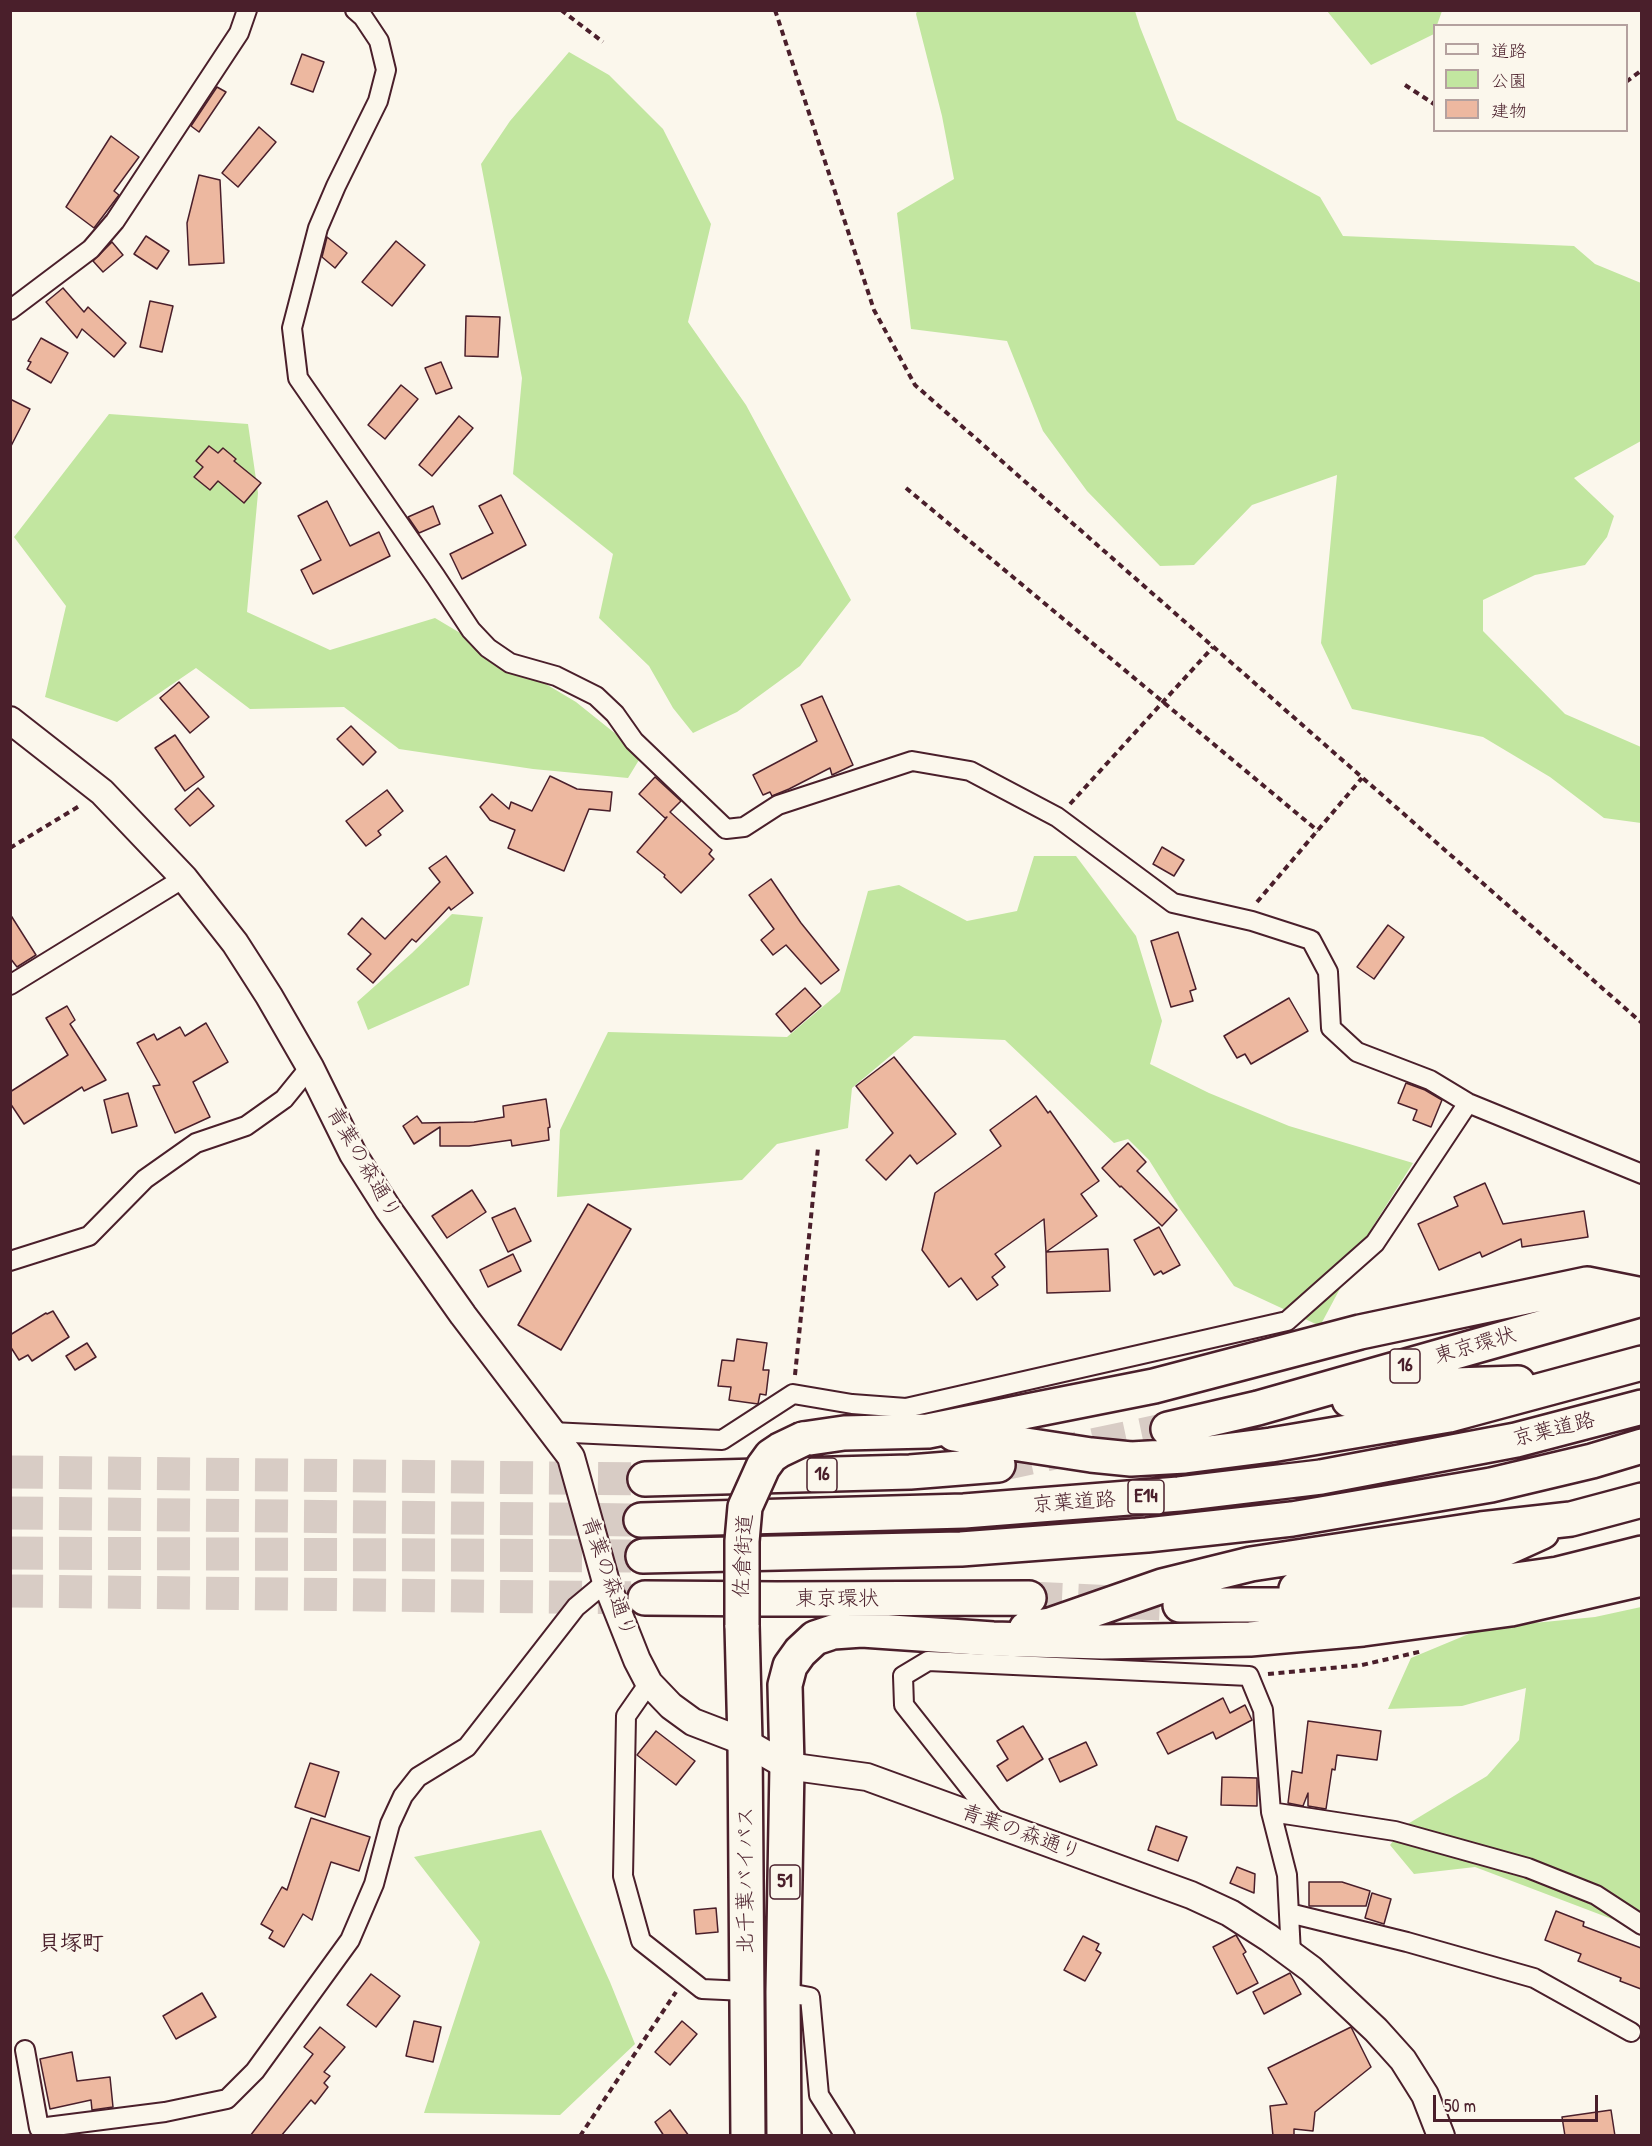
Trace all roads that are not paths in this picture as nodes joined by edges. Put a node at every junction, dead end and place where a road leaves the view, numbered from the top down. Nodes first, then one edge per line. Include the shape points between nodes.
1 (247, 10) edge
2 (355, 10) edge
3 (10, 310) edge
4 (10, 720) edge
5 (184, 878) junction
6 (10, 985) edge
7 (310, 1067) junction
8 (1468, 1103) junction
9 (1641, 1174) edge
10 (10, 1261) edge
11 (1641, 1297) edge
12 (1641, 1363) edge
13 (1572, 1381) junction
14 (1641, 1407) edge
15 (1258, 1408) junction
16 (1168, 1429) tunnel mouth
17 (928, 1431) junction
18 (551, 1432) junction
19 (1641, 1446) edge
20 (998, 1465) tunnel mouth
21 (645, 1479) tunnel mouth
22 (1641, 1500) edge
23 (1571, 1519) junction
24 (642, 1520) tunnel mouth
25 (1641, 1553) edge
26 (643, 1556) tunnel mouth
27 (1641, 1579) edge
28 (606, 1582) junction
29 (645, 1598) tunnel mouth
30 (1029, 1598) tunnel mouth
31 (1238, 1604) junction
32 (1180, 1605) tunnel mouth
33 (742, 1625) joint
34 (993, 1639) junction
35 (649, 1683) junction
36 (745, 1742) junction
37 (787, 1766) junction
38 (1271, 1812) junction
39 (998, 1824) junction
40 (1289, 1913) junction
41 (1641, 1925) edge
42 (1291, 1954) junction
43 (746, 1991) junction
44 (783, 1992) junction
45 (1631, 2032) dead end
46 (25, 2050) dead end
47 (748, 2136) edge
48 (784, 2136) edge
49 (845, 2136) edge
50 (1441, 2136) edge

1 - 3 street via 239,33 115,221 91,249
2 - 8 street via 379,41 386,70 378,101 318,228 292,328 298,378 471,630 488,648 510,663 555,676 596,696 634,741 726,829 744,827 778,805 912,761 970,771 1057,817 1173,903 1311,940 1328,972 1331,1028 1357,1052 1430,1080
4 - 5 street, 青葉の森通り via 102,792
5 - 6 street
5 - 7 street, 青葉の森通り via 235,943
7 - 10 street via 284,1099 246,1126 196,1143 145,1179 89,1236
7 - 18 street, 青葉の森通り via 353,1154 388,1209
8 - 9 street
8 - 18 street via 1375,1243 1287,1321 906,1408 794,1394 722,1440
11 - 15 highway, 東京環状 / 16
11 - 17 highway via 1587,1284 1360,1332 1154,1386
12 - 13 highway
13 - 15 highway via 1454,1384 1283,1410
13 - 17 highway via 1449,1415 1185,1456 1131,1459
14 - 24 highway, 京葉道路 / E14 via 1516,1440 1321,1477 1179,1494 964,1511
15 - 16 highway, 東京環状 / 16
17 - 33 highway, 佐倉街道 / 51, bridge via 844,1433 803,1439 771,1456 746,1507
18 - 28 street, 青葉の森通り via 571,1457
19 - 26 highway, 京葉道路 / E14 via 1491,1485 1292,1519 1168,1533 961,1549
20 - 21 highway, 16 via 909,1473
22 - 23 highway
23 - 31 highway via 1489,1556 1303,1588
23 - 34 highway via 1251,1564 1162,1586 1050,1625
25 - 31 highway via 1558,1574 1337,1605
27 - 34 highway via 1511,1609 1352,1630 1239,1639
28 - 35 street, 青葉の森通り
28 - 46 street via 576,1607 468,1747 418,1777 403,1796 390,1824 374,1884 350,1940 255,2071 227,2099 165,2112 39,2128
29 - 30 highway, 東京環状
31 - 32 highway
33 - 36 highway, 北千葉バイパス / 51
34 - 37 highway, 北千葉バイパス / 51 via 862,1630 815,1638 790,1666 784,1685
35 - 36 street, 青葉の森通り via 693,1722
35 - 43 street via 626,1716 623,1876 641,1941 702,1989
36 - 37 street, 青葉の森通り
36 - 43 highway, 北千葉バイパス / 51
37 - 39 street, 青葉の森通り via 867,1777
37 - 44 highway, 北千葉バイパス / 51
38 - 39 street via 1263,1710 1249,1676 928,1661 903,1676 904,1705
38 - 40 street via 1287,1875
38 - 41 street via 1395,1831 1528,1868 1596,1895
39 - 42 street, 青葉の森通り via 1191,1895 1230,1913
40 - 42 street
40 - 45 street via 1534,1978
42 - 50 street, 青葉の森通り via 1340,1994 1403,2060 1425,2095
43 - 47 highway, 北千葉バイパス / 51
44 - 48 highway, 北千葉バイパス / 51
44 - 49 street via 810,1997 819,2094

